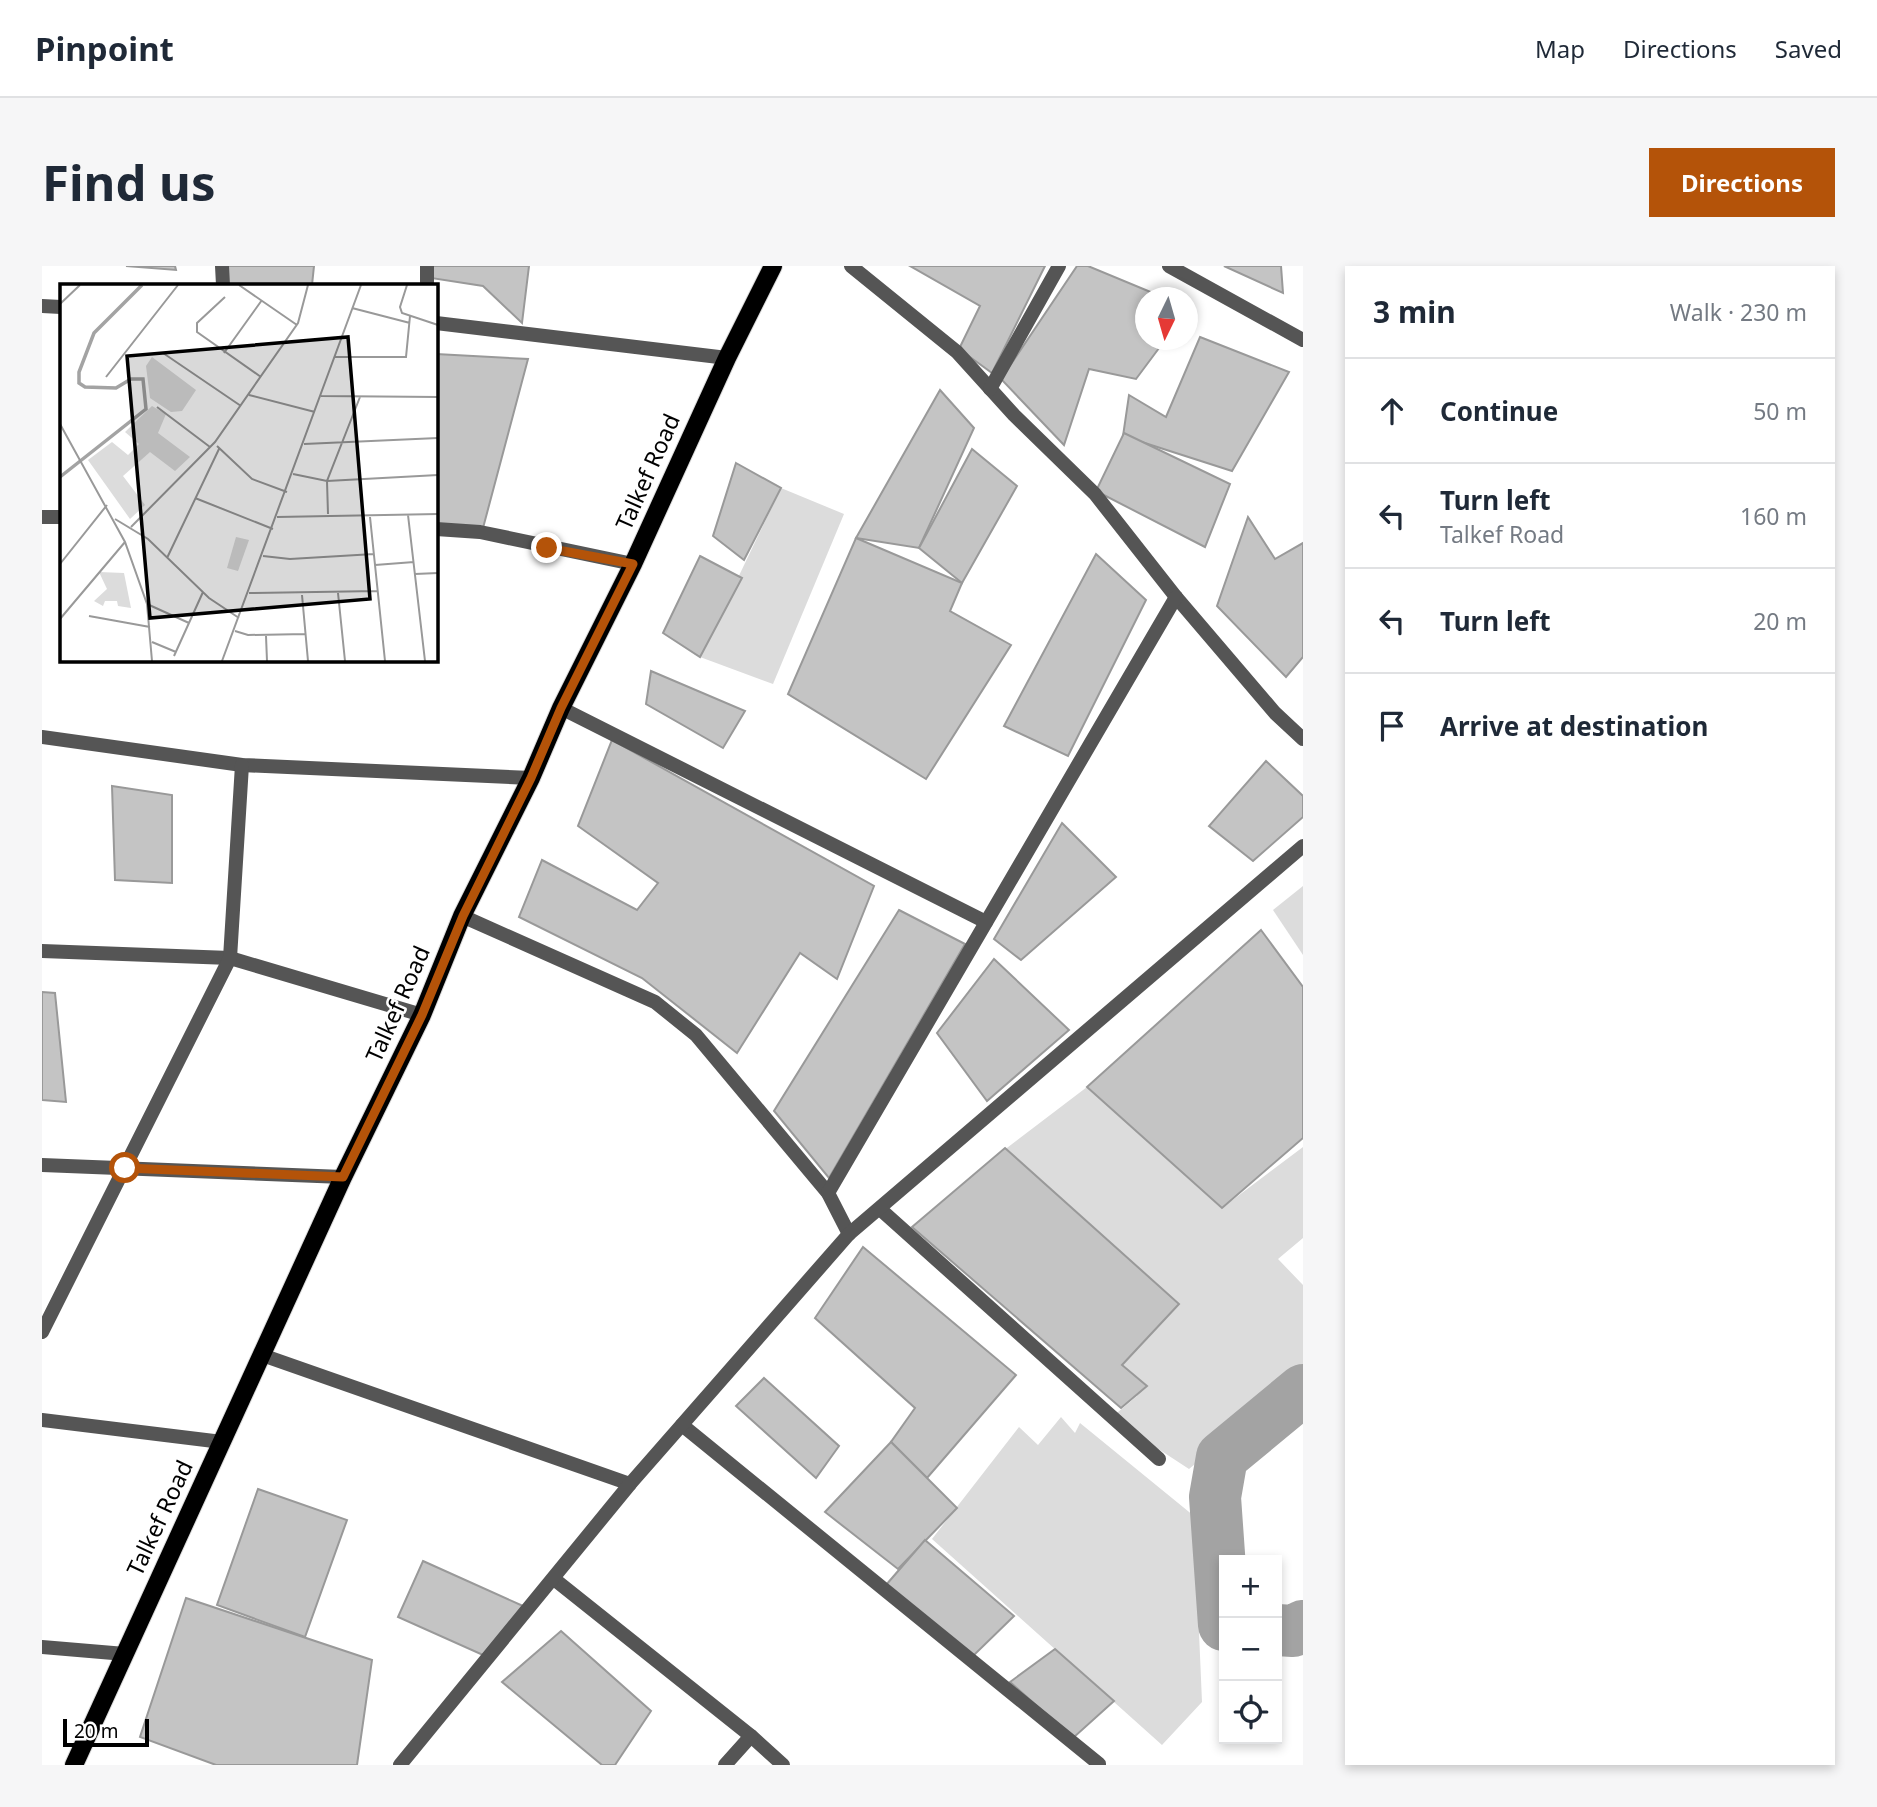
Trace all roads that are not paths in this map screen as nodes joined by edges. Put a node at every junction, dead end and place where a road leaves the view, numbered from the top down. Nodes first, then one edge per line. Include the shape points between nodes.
1 (222, 266) edge
2 (427, 266) edge
3 (773, 266) edge
4 (851, 266) edge
5 (1059, 266) edge
6 (1169, 266) edge
7 (223, 284) edge
8 (427, 284) edge
9 (42, 306) edge
10 (60, 307) edge
11 (438, 323) edge
12 (1303, 340) edge
13 (727, 358) junction
14 (990, 389) junction
15 (42, 517) edge
16 (60, 517) edge
17 (438, 529) edge
18 (633, 564) junction
19 (1176, 597) junction
20 (561, 708) junction
21 (42, 737) edge
22 (1303, 738) edge
23 (242, 765) junction
24 (531, 778) junction
25 (1303, 846) edge
26 (463, 916) junction
27 (986, 922) junction
28 (42, 951) edge
29 (230, 958) junction
30 (422, 1015) junction
31 (42, 1165) edge
32 (125, 1168) junction
33 (343, 1177) junction
34 (828, 1193) junction
35 (880, 1209) junction
36 (849, 1234) junction
37 (42, 1332) edge
38 (261, 1355) junction
39 (42, 1420) edge
40 (682, 1425) junction
41 (222, 1441) junction
42 (1159, 1459) dead end
43 (630, 1485) junction
44 (554, 1579) junction
45 (42, 1647) edge
46 (125, 1654) junction
47 (751, 1735) junction
48 (1099, 1764) edge
49 (74, 1765) edge
50 (400, 1765) edge
51 (725, 1765) edge
52 (783, 1765) edge

1 - 7 street
2 - 8 street
3 - 13 main road, Talkef Road
4 - 14 street via 957,352
5 - 14 street
6 - 12 street
9 - 10 street
11 - 13 street
13 - 18 main road, Talkef Road
14 - 19 street via 1095,494
15 - 16 street
17 - 18 street via 480,532
18 - 20 main road, Talkef Road
19 - 22 street via 1275,713
19 - 27 street
20 - 24 main road, Talkef Road
20 - 27 street
21 - 23 street
23 - 24 street
23 - 29 street
24 - 26 main road, Talkef Road
25 - 35 street
26 - 30 main road, Talkef Road
26 - 34 street via 655,1002 696,1035
27 - 34 street
28 - 29 street
29 - 30 street
29 - 32 street
30 - 33 main road, Talkef Road
31 - 32 street
32 - 33 street
32 - 37 street
33 - 38 main road, Talkef Road
34 - 36 street
35 - 36 street
35 - 42 street
36 - 40 street
38 - 41 main road, Talkef Road
38 - 43 street
39 - 41 street
40 - 43 street
40 - 48 street
41 - 46 main road, Talkef Road
43 - 44 street
44 - 47 street
44 - 50 street
45 - 46 street
46 - 49 main road, Talkef Road
47 - 51 street
47 - 52 street

